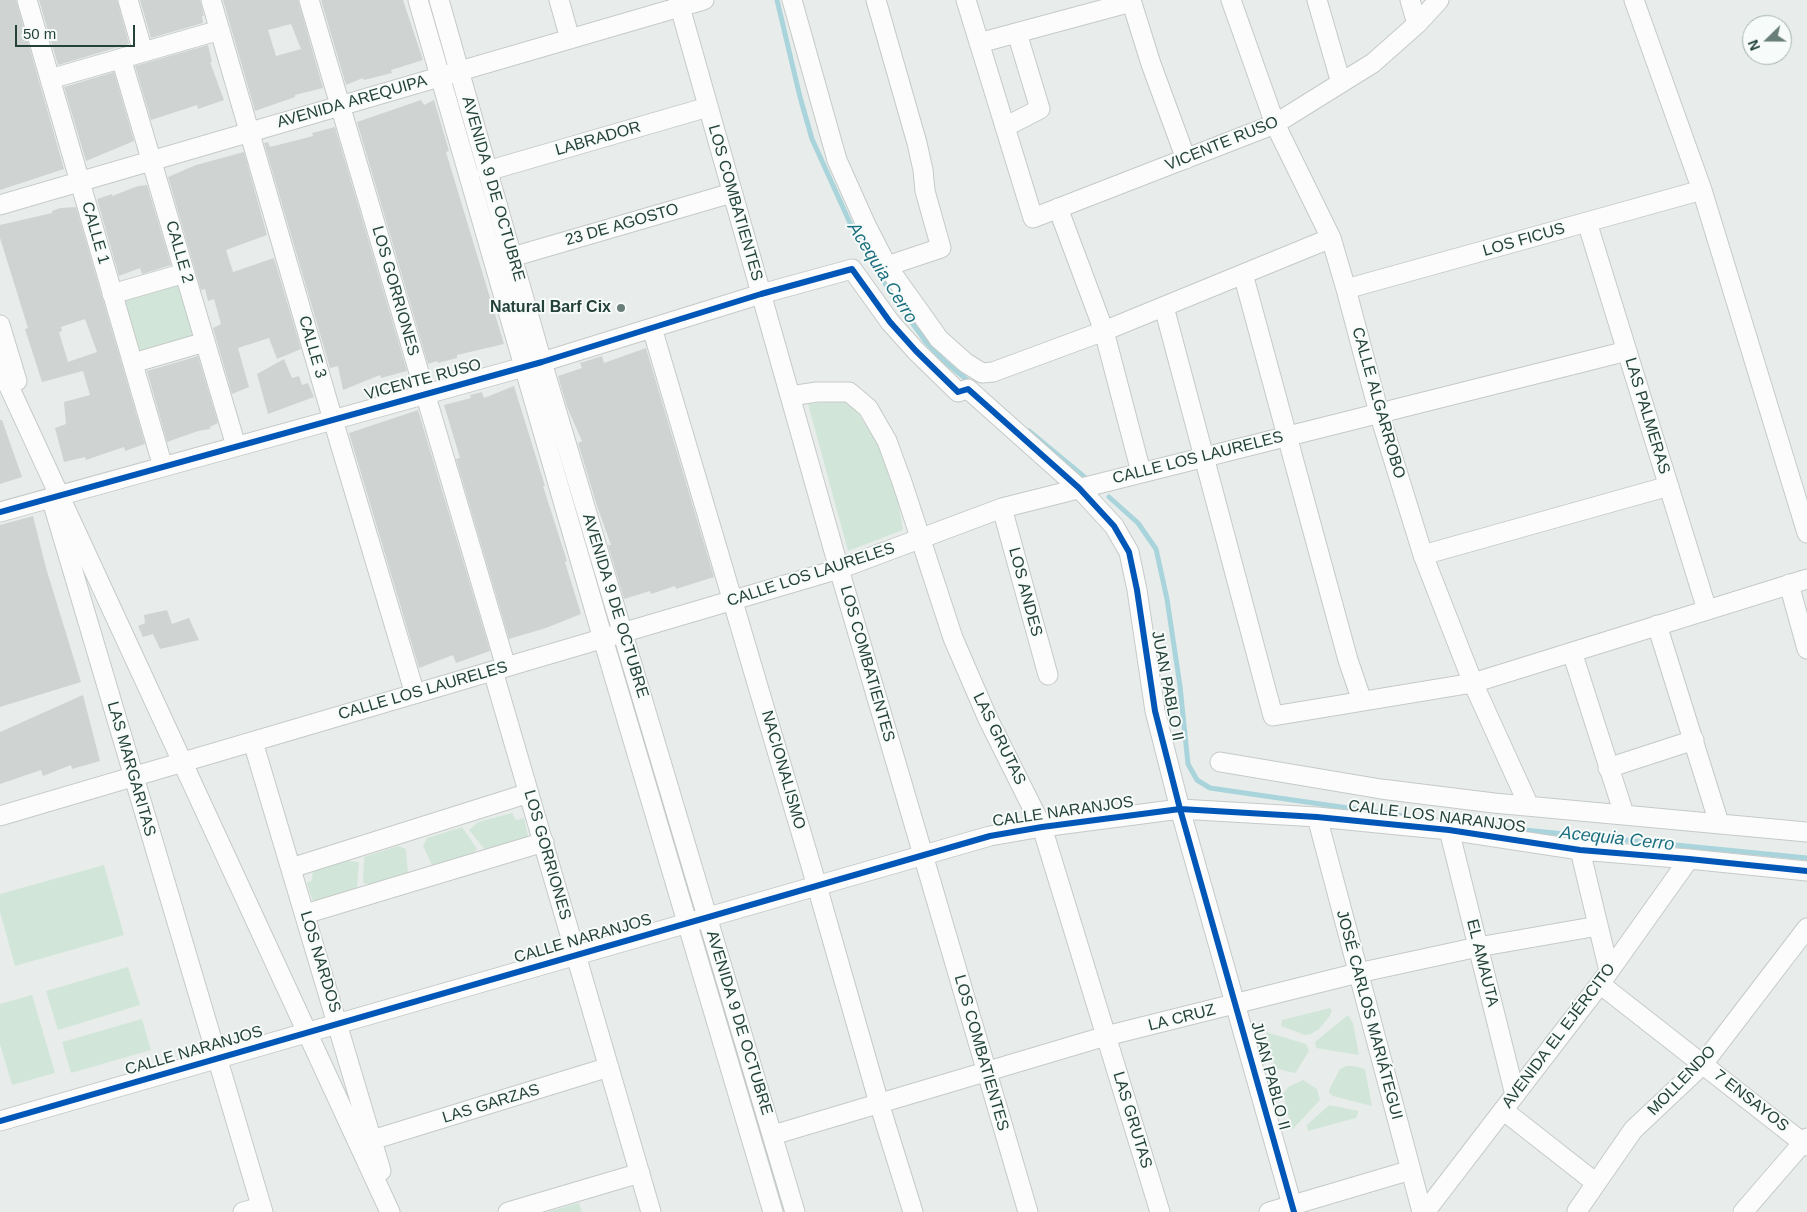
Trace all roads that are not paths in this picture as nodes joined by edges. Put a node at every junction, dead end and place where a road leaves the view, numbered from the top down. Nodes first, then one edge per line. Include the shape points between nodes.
1 (27, 0) edge
2 (128, 0) edge
3 (211, 0) edge
4 (309, 0) edge
5 (418, 0) edge
6 (439, 0) edge
7 (559, 0) edge
8 (704, 0) edge
9 (792, 0) edge
10 (876, 0) edge
11 (966, 0) edge
12 (1231, 0) edge
13 (1317, 0) edge
14 (1410, 0) edge
15 (1439, 0) edge
16 (1634, 0) edge
17 (1131, 1) edge
18 (679, 4) edge
19 (1417, 24) junction
20 (220, 30) junction
21 (1017, 33) junction
22 (570, 39) junction
23 (979, 44) junction
24 (143, 52) junction
25 (122, 58) junction
26 (460, 71) junction
27 (440, 77) junction
28 (50, 79) junction
29 (1341, 83) junction
30 (340, 106) junction
31 (708, 107) junction
32 (1275, 124) junction
33 (1005, 126) junction
34 (250, 132) junction
35 (1186, 159) junction
36 (152, 161) junction
37 (487, 171) junction
38 (80, 182) junction
39 (1702, 190) junction
40 (732, 193) junction
41 (0, 205) edge
42 (1058, 208) junction
43 (1586, 222) junction
44 (1331, 238) junction
45 (512, 257) junction
46 (887, 266) junction
47 (852, 269) joint
48 (185, 273) junction
49 (1243, 274) junction
50 (1346, 289) junction
51 (112, 294) junction
52 (761, 294) junction
53 (1164, 306) junction
54 (0, 325) edge
55 (652, 328) junction
56 (1104, 331) junction
57 (205, 342) junction
58 (1627, 351) junction
59 (542, 362) junction
60 (132, 363) junction
61 (0, 367) edge
62 (524, 367) junction
63 (425, 394) junction
64 (790, 396) junction
65 (1378, 413) junction
66 (333, 420) junction
67 (1287, 436) junction
68 (236, 446) junction
69 (1203, 457) junction
70 (163, 467) junction
71 (1141, 472) junction
72 (1090, 485) junction
73 (1669, 486) junction
74 (51, 498) junction
75 (1002, 508) junction
76 (0, 512) edge
77 (1807, 533) edge
78 (920, 539) junction
79 (1423, 555) junction
80 (839, 569) junction
81 (1807, 579) edge
82 (1789, 584) junction
83 (733, 601) junction
84 (1707, 610) junction
85 (1657, 625) junction
86 (623, 633) junction
87 (603, 639) junction
88 (1807, 649) edge
89 (1572, 652) junction
90 (500, 669) junction
91 (1048, 675) dead end
92 (1473, 683) junction
93 (415, 694) junction
94 (1362, 702) junction
95 (1694, 740) junction
96 (253, 742) junction
97 (1220, 762) dead end
98 (1608, 768) junction
99 (133, 777) junction
100 (529, 794) junction
101 (1529, 806) junction
102 (1180, 809) junction
103 (1624, 814) junction
104 (0, 816) edge
105 (1317, 817) junction
106 (1719, 823) junction
107 (1042, 827) junction
108 (1449, 830) junction
109 (1807, 832) edge
110 (544, 842) junction
111 (1580, 850) junction
112 (923, 856) junction
113 (1689, 859) junction
114 (291, 868) junction
115 (1807, 871) edge
116 (817, 886) junction
117 (305, 914) junction
118 (708, 917) junction
119 (688, 923) junction
120 (1598, 926) junction
121 (1807, 928) edge
122 (1478, 948) junction
123 (577, 955) junction
124 (1358, 973) junction
125 (1604, 978) junction
126 (1236, 1004) junction
127 (338, 1024) junction
128 (1106, 1036) junction
129 (217, 1059) junction
130 (1703, 1064) junction
131 (609, 1067) junction
132 (987, 1073) junction
133 (1514, 1095) junction
134 (879, 1103) junction
135 (1503, 1110) junction
136 (0, 1121) edge
137 (772, 1135) junction
138 (372, 1140) junction
139 (1806, 1142) edge
140 (1411, 1170) junction
141 (640, 1173) junction
142 (1596, 1183) junction
143 (1293, 1209) edge
144 (262, 1210) edge
145 (1577, 1211) edge
146 (243, 1212) edge
147 (392, 1212) edge
148 (508, 1212) edge
149 (651, 1212) edge
150 (774, 1212) edge
151 (795, 1212) edge
152 (913, 1212) edge
153 (1028, 1212) edge
154 (1160, 1212) edge
155 (1269, 1212) edge
156 (1424, 1212) edge
157 (1743, 1212) edge

1 - 28 street, CALLE 1
2 - 24 street
3 - 20 street, CALLE 3
4 - 30 street, LOS GORRIONES
5 - 27 street, AVENIDA 9 DE OCTUBRE
6 - 26 street, AVENIDA 9 DE OCTUBRE
7 - 22 street
8 - 18 street, AVENIDA AREQUIPA
9 - 46 street via 837,160
10 - 46 street via 917,143 925,191 941,248
11 - 23 street
12 - 32 street, CALLE ALGARROBO
13 - 29 street
14 - 19 street
15 - 19 street, VICENTE RUSO
16 - 39 street
17 - 21 street
17 - 35 street
18 - 22 street, AVENIDA AREQUIPA
18 - 31 street, LOS COMBATIENTES
19 - 29 street, VICENTE RUSO via 1372,63
20 - 24 street
20 - 34 street, CALLE 3
21 - 23 street
21 - 33 street via 1040,110
22 - 26 street, AVENIDA AREQUIPA
23 - 33 street
24 - 25 street
25 - 28 street
25 - 36 street, CALLE 2
26 - 27 street, AVENIDA AREQUIPA
26 - 37 street, AVENIDA 9 DE OCTUBRE
27 - 30 street, AVENIDA AREQUIPA
27 - 62 street, AVENIDA 9 DE OCTUBRE
28 - 38 street, CALLE 1
29 - 32 street, VICENTE RUSO
30 - 34 street, AVENIDA AREQUIPA
30 - 63 street, LOS GORRIONES
31 - 37 street, LABRADOR
31 - 40 street, LOS COMBATIENTES
32 - 35 street, VICENTE RUSO
32 - 44 street, CALLE ALGARROBO
33 - 42 street, VICENTE RUSO via 1033,218
34 - 36 street, AVENIDA AREQUIPA
34 - 66 street, CALLE 3
35 - 42 street, VICENTE RUSO
36 - 38 street, AVENIDA AREQUIPA
36 - 48 street, CALLE 2
37 - 45 street, AVENIDA 9 DE OCTUBRE
38 - 41 street, AVENIDA AREQUIPA
38 - 51 street, CALLE 1
39 - 43 street, LOS FICUS
39 - 77 street
40 - 45 street, 23 DE AGOSTO
40 - 52 street, LOS COMBATIENTES
42 - 56 street
43 - 50 street, LOS FICUS
43 - 58 street, LAS PALMERAS
44 - 49 street
44 - 50 street, CALLE ALGARROBO
45 - 59 street, AVENIDA 9 DE OCTUBRE
46 - 56 street via 940,339 982,373 993,372
47 - 52 street, VICENTE RUSO
47 - 72 street, JUAN PABLO II via 890,322 958,392 968,389
48 - 51 street
48 - 57 street, CALLE 2
49 - 53 street
49 - 67 street
50 - 65 street, CALLE ALGARROBO
51 - 60 street, CALLE 1
52 - 55 street, VICENTE RUSO
52 - 64 street, LOS COMBATIENTES
53 - 56 street
53 - 69 street
54 - 74 street, LAS MARGARITAS
55 - 59 street, VICENTE RUSO
55 - 83 street, NACIONALISMO
56 - 71 street
57 - 60 street
57 - 68 street, CALLE 2
58 - 65 street, CALLE LOS LAURELES
58 - 73 street, LAS PALMERAS
59 - 62 street, VICENTE RUSO
59 - 86 street, AVENIDA 9 DE OCTUBRE
60 - 70 street, CALLE 1
61 - 147 street
62 - 63 street, VICENTE RUSO
62 - 87 street, AVENIDA 9 DE OCTUBRE
63 - 66 street, VICENTE RUSO
63 - 90 street, LOS GORRIONES
64 - 78 street, LAS GRUTAS via 849,392 868,408 887,441
64 - 80 street, LOS COMBATIENTES
65 - 67 street, CALLE LOS LAURELES
65 - 79 street, CALLE ALGARROBO
66 - 68 street, VICENTE RUSO
66 - 93 street, CALLE 3
67 - 69 street, CALLE LOS LAURELES
67 - 94 street
68 - 70 street, VICENTE RUSO
69 - 71 street, CALLE LOS LAURELES
69 - 94 street via 1274,716
70 - 74 street, VICENTE RUSO
71 - 72 street, CALLE LOS LAURELES
72 - 75 street, CALLE LOS LAURELES
72 - 102 street, JUAN PABLO II via 1129,552 1155,711
73 - 79 street
73 - 84 street, LAS PALMERAS
74 - 76 street, VICENTE RUSO
74 - 99 street, LAS MARGARITAS
75 - 78 street, CALLE LOS LAURELES
75 - 91 street, LOS ANDES
78 - 80 street, CALLE LOS LAURELES
78 - 107 street, LAS GRUTAS via 953,638 988,719
79 - 92 street, CALLE ALGARROBO
80 - 83 street, CALLE LOS LAURELES
80 - 112 street, LOS COMBATIENTES
81 - 82 street
82 - 84 street
82 - 88 street
83 - 86 street, CALLE LOS LAURELES
83 - 116 street, NACIONALISMO
84 - 85 street
85 - 89 street
85 - 95 street
86 - 87 street, CALLE LOS LAURELES
86 - 118 street, AVENIDA 9 DE OCTUBRE
87 - 90 street, CALLE LOS LAURELES
87 - 119 street, AVENIDA 9 DE OCTUBRE
89 - 92 street
89 - 98 street
90 - 93 street, CALLE LOS LAURELES
90 - 100 street, LOS GORRIONES
92 - 94 street
92 - 101 street, CALLE ALGARROBO
93 - 96 street, CALLE LOS LAURELES
95 - 98 street
95 - 106 street
96 - 99 street, CALLE LOS LAURELES
96 - 114 street, LOS NARDOS
97 - 101 street via 1380,789
98 - 103 street
99 - 104 street, CALLE LOS LAURELES
99 - 129 street, LAS MARGARITAS
100 - 110 street, LOS GORRIONES
100 - 114 street
101 - 103 street
102 - 105 street, CALLE LOS NARANJOS
102 - 107 street, CALLE NARANJOS
102 - 126 street, JUAN PABLO II
103 - 106 street
105 - 108 street, CALLE LOS NARANJOS
105 - 124 street, JOSÉ CARLOS MARIÁTEGUI
106 - 109 street
107 - 112 street, CALLE NARANJOS via 990,836
107 - 128 street, LAS GRUTAS
108 - 111 street, CALLE LOS NARANJOS
108 - 122 street, EL AMAUTA
110 - 117 street
110 - 123 street, LOS GORRIONES
111 - 113 street, CALLE LOS NARANJOS
111 - 120 street
112 - 116 street, CALLE NARANJOS
112 - 132 street, LOS COMBATIENTES
113 - 115 street, CALLE LOS NARANJOS
113 - 125 street, AVENIDA EL EJÉRCITO
114 - 117 street, LOS NARDOS
116 - 118 street, CALLE NARANJOS
116 - 134 street, NACIONALISMO
117 - 127 street, LOS NARDOS
118 - 119 street, CALLE NARANJOS
118 - 137 street, AVENIDA 9 DE OCTUBRE
119 - 123 street, CALLE NARANJOS
119 - 150 street, AVENIDA 9 DE OCTUBRE
120 - 122 street, LA CRUZ
120 - 125 street
121 - 130 street, MOLLENDO
122 - 124 street, LA CRUZ
122 - 133 street, EL AMAUTA
123 - 127 street, CALLE NARANJOS
123 - 131 street, LOS GORRIONES
124 - 126 street, LA CRUZ
124 - 140 street, JOSÉ CARLOS MARIÁTEGUI
125 - 130 street, 7 ENSAYOS
125 - 133 street, AVENIDA EL EJÉRCITO
126 - 128 street, LA CRUZ
126 - 143 street, JUAN PABLO II
127 - 129 street, CALLE NARANJOS
127 - 138 street, LOS NARDOS
128 - 132 street, LA CRUZ
128 - 154 street, LAS GRUTAS
129 - 136 street, CALLE NARANJOS
129 - 144 street, LAS MARGARITAS
130 - 139 street, 7 ENSAYOS
130 - 142 street, MOLLENDO via 1633,1130
131 - 138 street, LAS GARZAS
131 - 141 street, LOS GORRIONES
132 - 134 street, LA CRUZ
132 - 153 street, LOS COMBATIENTES
133 - 135 street, AVENIDA EL EJÉRCITO
134 - 137 street, LA CRUZ
134 - 152 street, NACIONALISMO
135 - 142 street
135 - 156 street, AVENIDA EL EJÉRCITO
137 - 151 street, AVENIDA 9 DE OCTUBRE
138 - 147 street, LOS NARDOS
139 - 157 street
140 - 143 street
140 - 156 street, JOSÉ CARLOS MARIÁTEGUI
141 - 148 street
141 - 149 street, LOS GORRIONES
142 - 145 street, MOLLENDO
143 - 155 street
144 - 146 street

